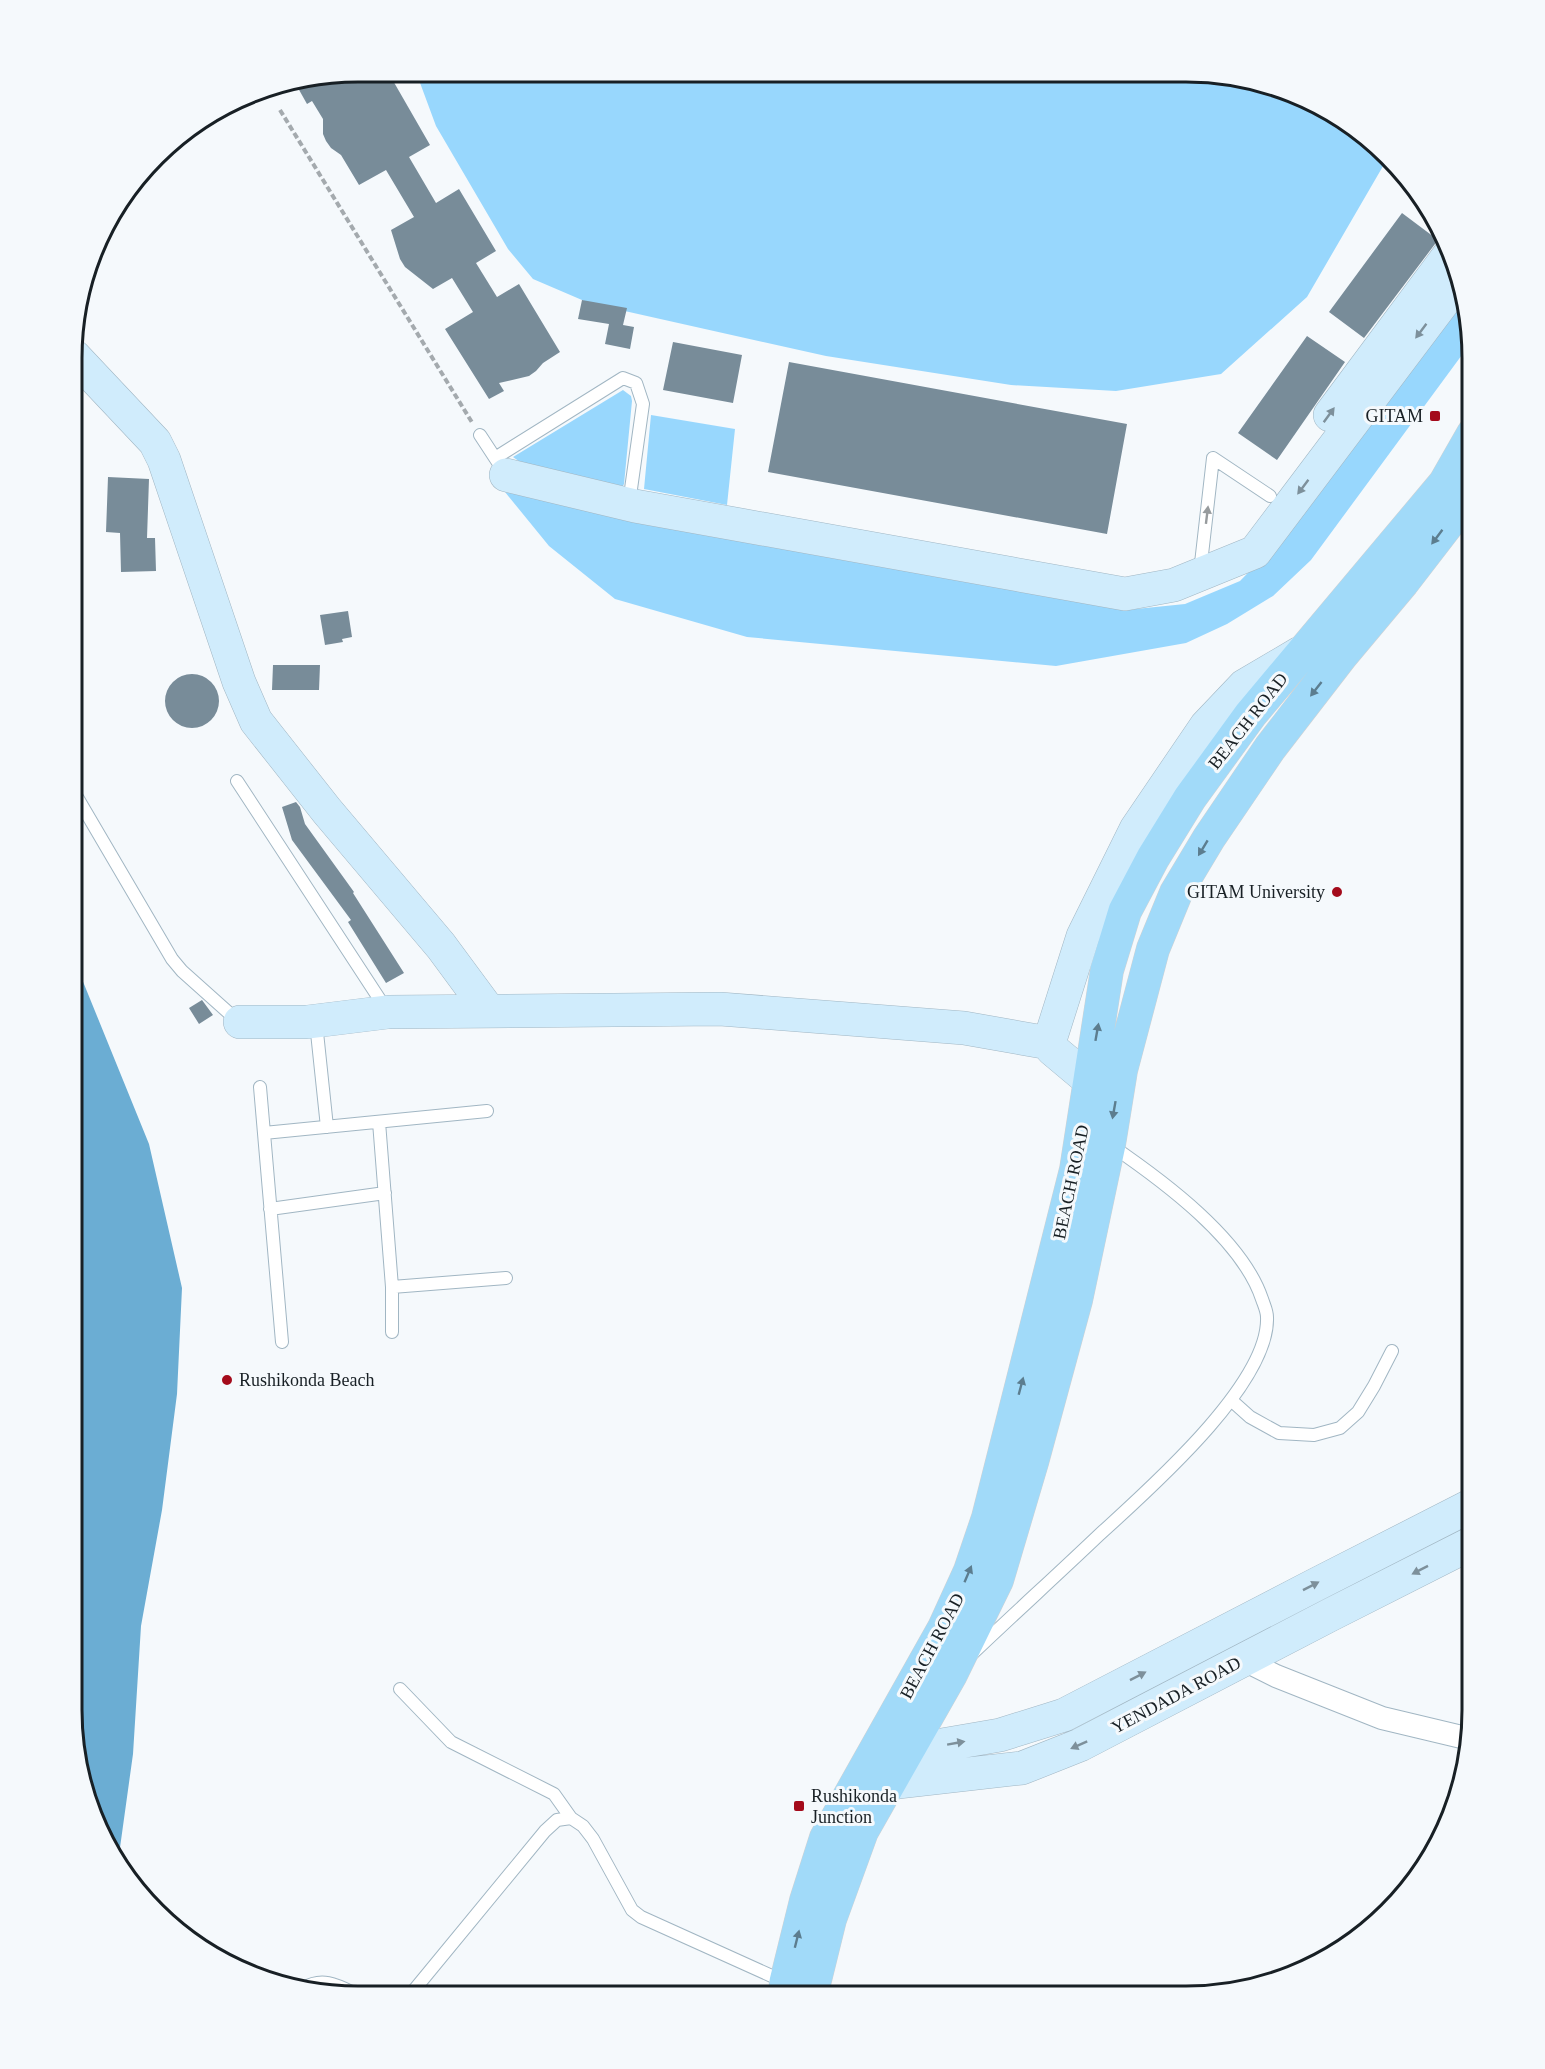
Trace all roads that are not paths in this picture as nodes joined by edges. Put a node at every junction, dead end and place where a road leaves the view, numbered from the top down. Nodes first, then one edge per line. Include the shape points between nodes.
1 (1444, 261) edge
2 (1453, 289) edge
3 (82, 364) edge
4 (480, 435) road end
5 (1462, 453) edge
6 (500, 467) junction
7 (1270, 496) junction
8 (629, 505) junction
9 (1462, 505) edge
10 (1200, 573) junction
11 (1302, 652) junction
12 (237, 781) dead end
13 (82, 806) edge
14 (489, 1011) junction
15 (388, 1012) junction
16 (316, 1021) junction
17 (240, 1022) joint
18 (1049, 1043) junction
19 (1089, 1080) junction
20 (260, 1087) dead end
21 (487, 1111) dead end
22 (379, 1122) junction
23 (327, 1126) junction
24 (264, 1133) junction
25 (1096, 1141) junction
26 (385, 1193) junction
27 (270, 1209) junction
28 (506, 1278) dead end
29 (392, 1287) junction
30 (392, 1332) dead end
31 (282, 1342) dead end
32 (1392, 1351) dead end
33 (1231, 1400) junction
34 (1462, 1510) edge
35 (1462, 1548) edge
36 (1244, 1660) junction
37 (951, 1674) junction
38 (400, 1689) dead end
39 (1461, 1737) edge
40 (892, 1749) junction
41 (875, 1780) junction
42 (571, 1818) junction
43 (314, 1983) edge
44 (335, 1985) edge
45 (417, 1986) edge
46 (784, 1986) edge
47 (796, 1986) edge

7 -> 1 street
2 -> 10 street via 1255,552
3 - 14 street via 155,442 164,460 239,682 256,721 441,946
4 - 6 lane
5 - 11 main road, BEACH ROAD via 1444,483
6 - 8 street
6 - 8 lane via 623,378 636,383 643,404
7 - 10 street via 1241,537
10 -> 7 lane via 1213,458
8 - 10 street via 1125,594 1174,585
9 -> 25 main road via 1270,748 1176,893 1152,949 1121,1070
11 - 18 street via 1244,686 1206,726 1136,829 1083,936
19 -> 11 main road, BEACH ROAD via 1107,970 1125,911 1190,798
12 - 15 lane
13 - 17 lane via 172,958
14 - 15 street
14 - 18 street via 720,1009 964,1028
15 - 16 street
16 - 17 street
16 - 23 lane
18 - 19 street
19 - 25 main road, BEACH ROAD
20 - 24 lane
21 - 22 lane
22 - 23 lane
22 - 26 lane
23 - 24 lane
24 - 27 lane
25 - 33 lane via 1156,1176 1197,1210 1256,1281 1268,1315 1265,1341
25 - 37 main road via 1076,1300 997,1580
40 -> 25 main road, BEACH ROAD via 970,1571 988,1518 1068,1204
26 - 27 lane
26 - 29 lane
27 - 31 lane
28 - 29 lane
29 - 30 lane
32 - 33 lane via 1358,1412 1340,1428 1314,1435 1279,1433 1250,1417
33 - 37 lane via 1153,1486
40 -> 34 street, YENDADA ROAD via 1000,1735 1064,1715
35 -> 36 street, YENDADA ROAD
36 - 39 street via 1382,1718
36 -> 41 street, YENDADA ROAD via 1080,1745 1022,1768
37 - 40 main road
38 - 42 lane via 451,1742 554,1794
40 - 41 main road
41 - 47 main road via 830,1919
42 - 45 lane via 557,1820 544,1831
42 - 46 lane via 593,1839 632,1910
43 - 44 lane

